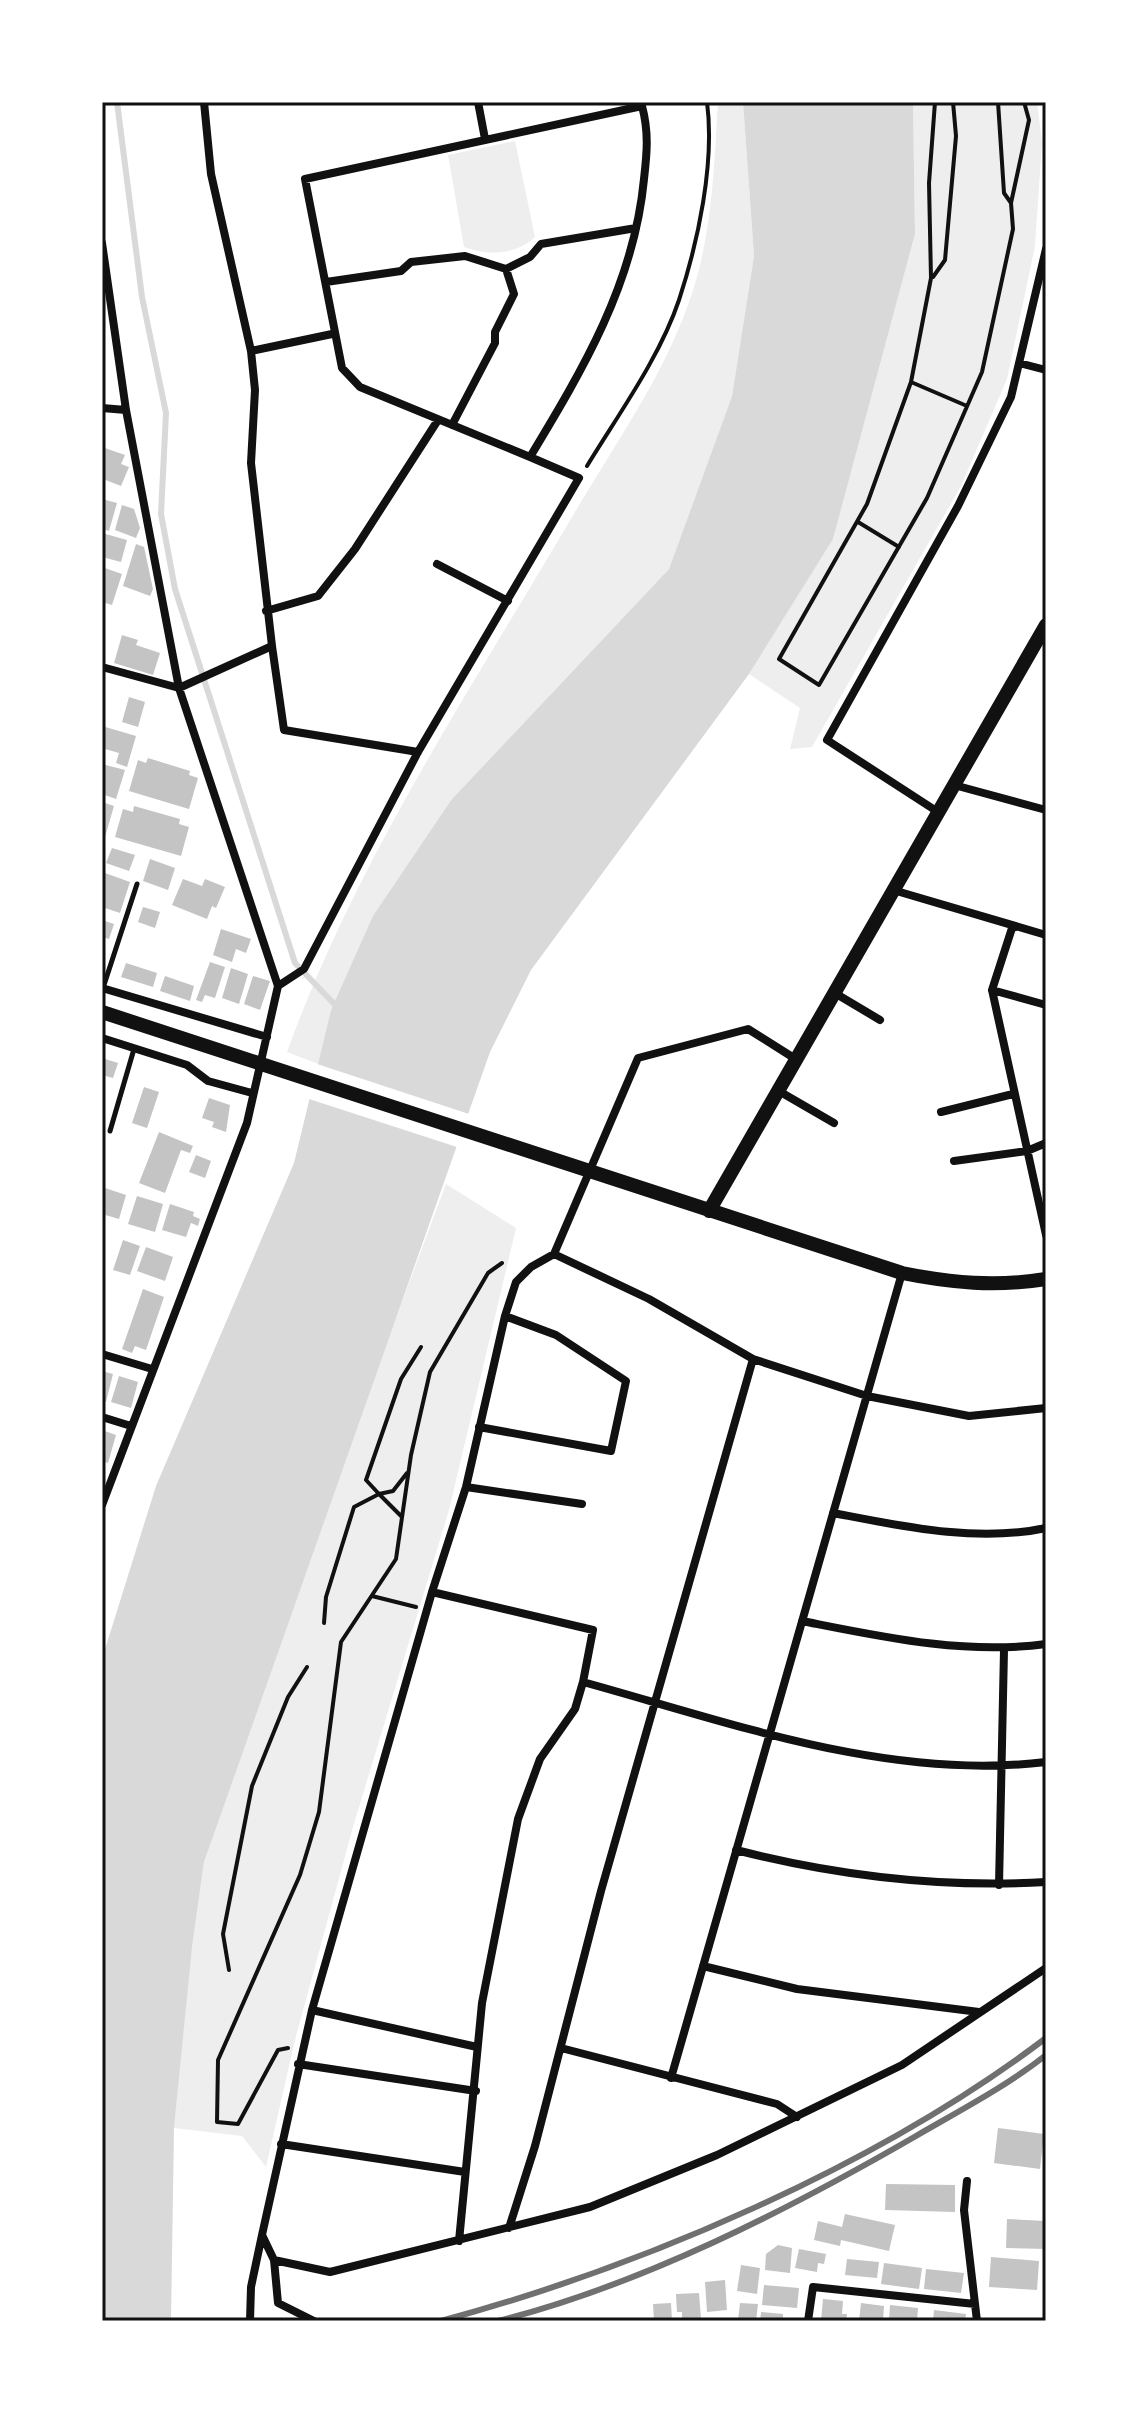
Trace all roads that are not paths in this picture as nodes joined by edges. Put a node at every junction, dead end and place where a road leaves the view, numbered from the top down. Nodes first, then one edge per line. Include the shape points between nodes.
1 (204, 102) edge
2 (478, 102) edge
3 (485, 139) junction
4 (636, 228) junction
5 (102, 243) edge
6 (1046, 249) edge
7 (506, 269) junction
8 (326, 282) junction
9 (332, 334) junction
10 (251, 351) junction
11 (1019, 363) junction
12 (1046, 370) edge
13 (102, 408) edge
14 (126, 410) junction
15 (438, 420) junction
16 (452, 425) junction
17 (530, 457) junction
18 (437, 564) dead end
19 (508, 601) junction
20 (266, 611) junction
21 (1046, 625) edge
22 (272, 646) junction
23 (102, 667) edge
24 (179, 688) junction
25 (418, 752) junction
26 (954, 785) junction
27 (1046, 810) edge
28 (938, 812) junction
29 (137, 884) dead end
30 (893, 889) junction
31 (1013, 925) junction
32 (1046, 935) edge
33 (278, 986) junction
34 (103, 988) edge
35 (992, 990) junction
36 (833, 992) junction
37 (1046, 1005) edge
38 (102, 1012) edge
39 (880, 1020) dead end
40 (267, 1037) junction
41 (102, 1038) edge
42 (134, 1049) junction
43 (794, 1058) junction
44 (777, 1089) junction
45 (252, 1093) junction
46 (1013, 1094) junction
47 (941, 1112) dead end
48 (834, 1123) dead end
49 (110, 1131) dead end
50 (1046, 1143) edge
51 (1027, 1151) junction
52 (954, 1161) dead end
53 (591, 1172) junction
54 (709, 1211) junction
55 (1046, 1235) edge
56 (554, 1254) junction
57 (902, 1273) junction
58 (1046, 1279) edge
59 (505, 1316) junction
60 (102, 1354) edge
61 (753, 1359) junction
62 (152, 1369) junction
63 (867, 1396) junction
64 (1046, 1408) edge
65 (102, 1417) edge
66 (131, 1426) junction
67 (479, 1427) junction
68 (102, 1474) edge
69 (112, 1477) junction
70 (466, 1487) junction
71 (582, 1504) dead end
72 (102, 1505) edge
73 (833, 1513) junction
74 (1046, 1528) edge
75 (432, 1592) junction
76 (802, 1621) junction
77 (1046, 1644) edge
78 (1004, 1650) junction
79 (583, 1682) junction
80 (655, 1702) junction
81 (770, 1734) junction
82 (1046, 1762) edge
83 (1000, 1767) junction
84 (736, 1850) junction
85 (1046, 1882) edge
86 (999, 1885) junction
87 (703, 1966) junction
88 (1046, 1968) edge
89 (312, 2010) junction
90 (980, 2012) junction
91 (477, 2047) junction
92 (561, 2048) junction
93 (298, 2064) junction
94 (671, 2078) junction
95 (476, 2091) junction
96 (797, 2117) junction
97 (281, 2144) junction
98 (465, 2172) junction
99 (967, 2181) dead end
100 (509, 2228) junction
101 (262, 2235) junction
102 (459, 2241) junction
103 (274, 2260) junction
104 (975, 2304) junction
105 (250, 2321) edge
106 (314, 2321) edge
107 (808, 2321) edge
108 (977, 2321) edge

1 - 10 street via 211,174
2 - 3 street
3 - 4 street via 642,106 649,132
3 - 8 street via 305,179
4 - 7 street via 541,244 530,257
4 - 17 street via 621,286 589,360
5 - 14 street
6 - 11 street
7 - 8 street via 465,256 411,262 401,271
7 - 16 street via 514,294
8 - 9 street
9 - 10 street
9 - 15 street via 342,368 360,387
10 - 20 street via 251,463
11 - 12 street
11 - 28 street via 1011,397 958,506 827,740
13 - 14 street
14 - 24 street
15 - 16 street
15 - 20 street via 355,549 318,596
16 - 17 street
17 - 19 street via 579,478
18 - 19 street
19 - 25 street
20 - 22 street
21 - 26 street
22 - 24 street
22 - 25 street via 284,730
23 - 24 street
24 - 33 street
25 - 33 street via 304,969
26 - 27 street
26 - 28 street
28 - 30 street
29 - 34 lane
30 - 31 street
30 - 36 street
31 - 32 street
31 - 35 street
33 - 40 street
34 - 40 street
35 - 37 street
35 - 46 street
36 - 39 street
36 - 43 street
38 - 53 street
40 - 45 street
41 - 42 street
42 - 45 street via 187,1065 208,1081
42 - 49 lane
43 - 44 street
43 - 53 street via 748,1029 638,1058
44 - 48 street
44 - 54 street
45 - 62 street via 247,1123
46 - 47 street
46 - 51 street
50 - 51 street
51 - 52 street
51 - 55 street
53 - 54 street
53 - 56 street
54 - 57 street
56 - 59 street via 516,1282
56 - 61 street via 649,1299
57 - 58 street via 975,1284
57 - 63 street
59 - 67 street
59 - 67 street via 556,1335 626,1381 611,1451
60 - 62 street
61 - 63 street
61 - 80 street
62 - 66 street
63 - 64 street via 969,1416
63 - 73 street
65 - 66 street
66 - 69 street
67 - 70 street
68 - 69 street
69 - 72 street
70 - 71 street
70 - 75 street
73 - 74 street via 971,1533
73 - 76 street
75 - 79 street via 593,1630
75 - 89 street
76 - 78 street via 905,1641
76 - 81 street
77 - 78 street
78 - 83 street
79 - 80 street
79 - 91 street via 575,1709 540,1759 518,1819
80 - 81 street
80 - 92 street
81 - 83 street via 833,1749
81 - 84 street
82 - 83 street
83 - 86 street
84 - 86 street via 817,1871
84 - 87 street
85 - 86 street
87 - 90 street via 811,1991
87 - 94 street
88 - 90 street
89 - 91 street
89 - 93 street
90 - 96 street via 902,2065
91 - 95 street
92 - 94 street
92 - 100 street
93 - 95 street
93 - 97 street
94 - 96 street via 777,2104
95 - 98 street
96 - 100 street via 590,2207
97 - 98 street
97 - 101 street
98 - 102 street
99 - 104 street via 964,2210
100 - 102 street
101 - 103 street
101 - 105 street
102 - 103 street via 330,2272
103 - 106 street via 278,2303
104 - 107 street via 813,2287
104 - 108 street

